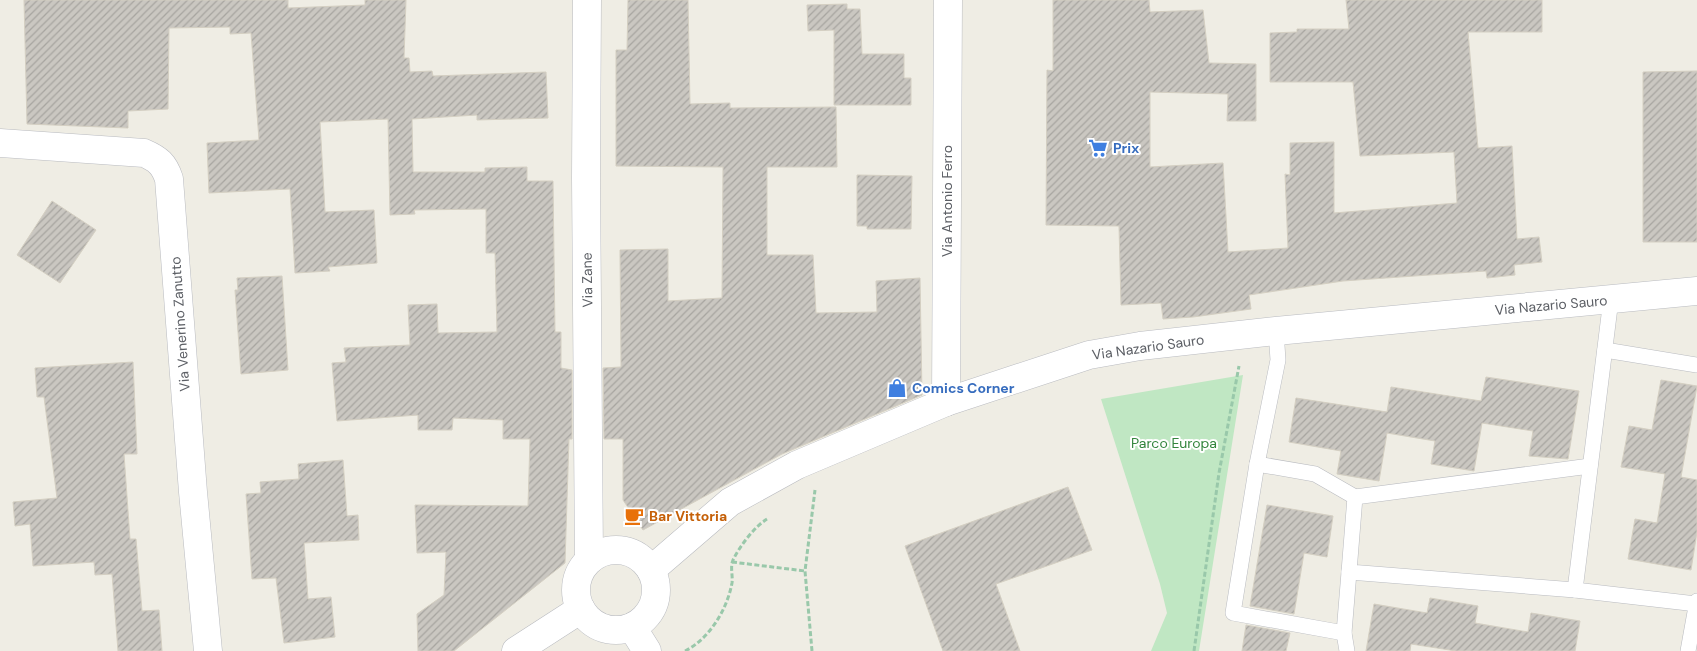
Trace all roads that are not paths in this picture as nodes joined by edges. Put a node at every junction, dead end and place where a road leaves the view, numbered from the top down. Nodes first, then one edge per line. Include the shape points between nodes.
1 (587, 0) edge
2 (948, 0) edge
3 (0, 143) edge
4 (1697, 291) edge
5 (1612, 299) junction
6 (1276, 331) junction
7 (1605, 350) junction
8 (1697, 365) edge
9 (946, 402) junction
10 (1257, 464) junction
11 (1590, 466) junction
12 (1355, 497) junction
13 (589, 560) junction
14 (651, 570) junction
15 (1349, 572) junction
16 (1575, 590) junction
17 (1697, 603) edge
18 (581, 609) junction
19 (632, 627) junction
20 (1344, 633) junction
21 (208, 651) edge
22 (516, 651) edge
23 (647, 651) edge
24 (1347, 651) edge
25 (1688, 651) edge

1 - 13 street, Via Zane
2 - 9 street, Via Antonio Ferro
3 - 21 street, Via Venerino Zanutto via 144,153 165,166 169,179
4 - 5 street, Via Nazario Sauro
5 - 6 street, Via Nazario Sauro
5 - 7 lane
6 - 9 street, Via Nazario Sauro via 1089,355
6 - 10 lane via 1278,360
7 - 8 lane
7 - 11 lane
9 - 14 street, Via Nazario Sauro via 757,486 730,502
10 - 12 lane via 1315,474
10 - 20 lane via 1233,613
11 - 12 lane
11 - 16 lane
12 - 15 lane
13 - 14 street via 602,552 621,549 638,556
13 - 18 street via 577,582
14 - 19 street via 656,582 655,600 647,616
15 - 16 lane
15 - 20 lane
16 - 17 lane
17 - 25 lane
18 - 19 street via 601,627 614,630
18 - 22 street
19 - 23 street
20 - 24 lane

